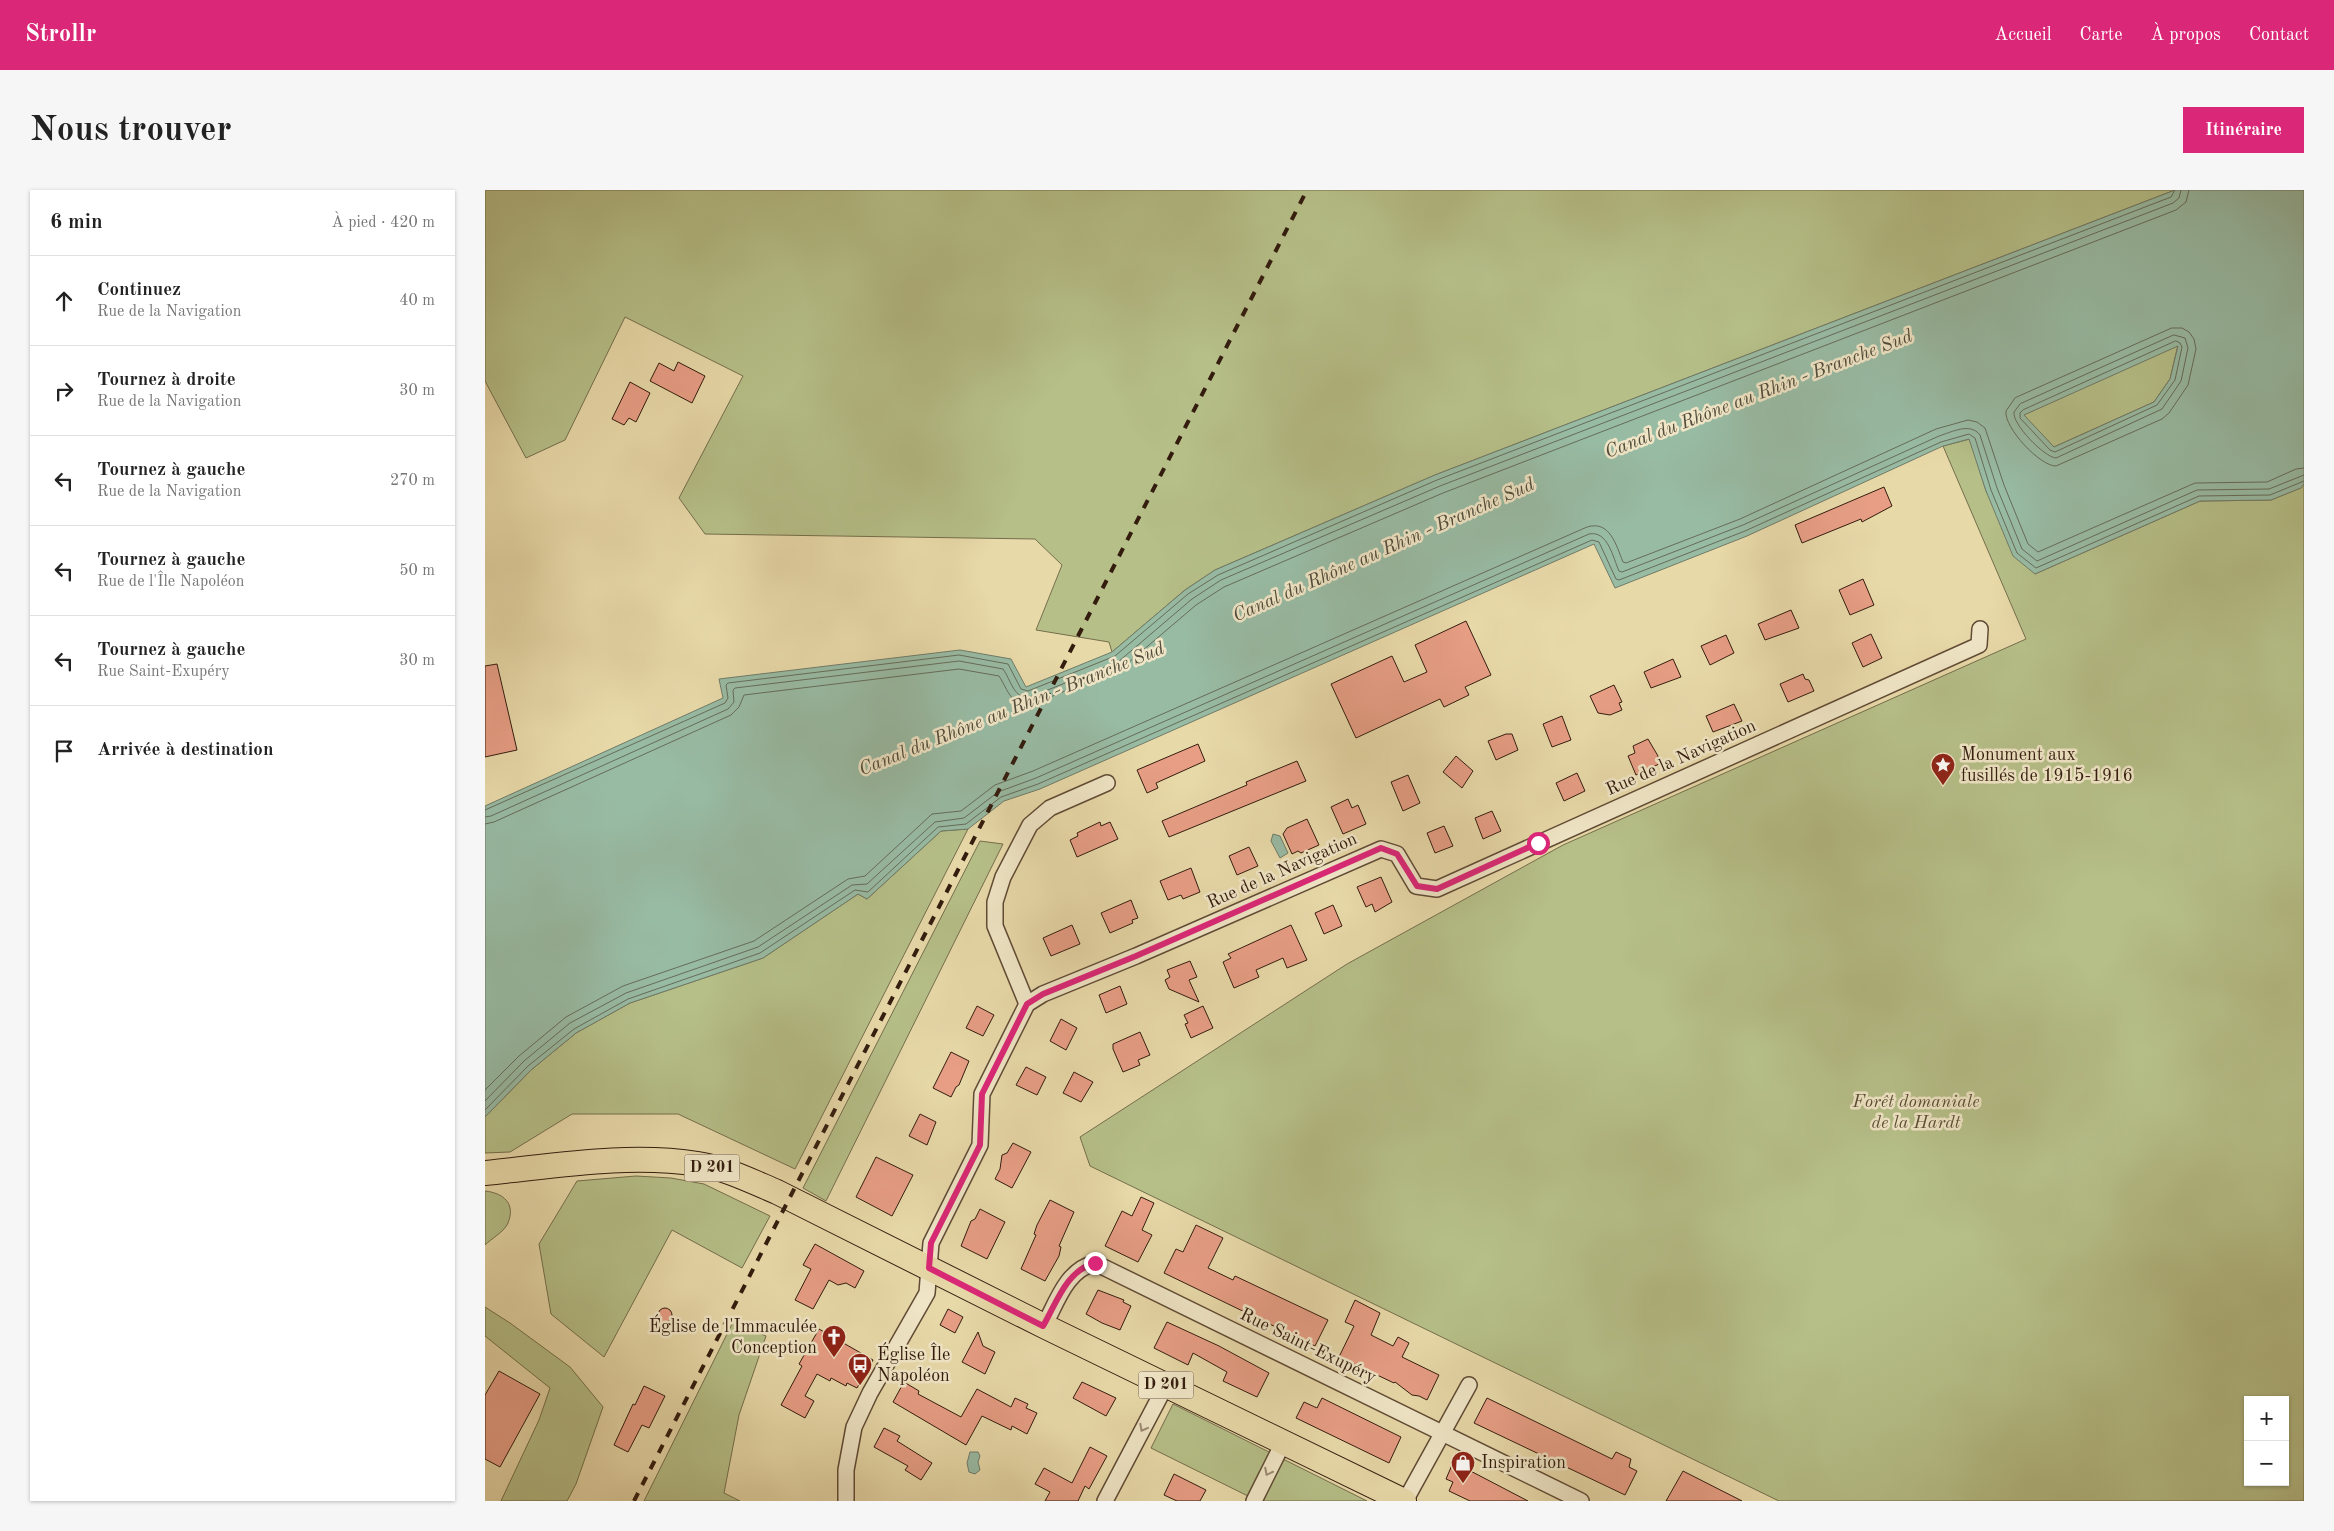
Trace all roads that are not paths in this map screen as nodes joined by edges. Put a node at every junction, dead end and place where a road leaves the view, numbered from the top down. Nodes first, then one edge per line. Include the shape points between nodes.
1 (1980, 629) dead end
2 (1107, 783) dead end
3 (1027, 1004) junction
4 (485, 1174) edge
5 (929, 1268) junction
6 (1043, 1326) junction
7 (1166, 1385) junction
8 (1469, 1385) dead end
9 (1442, 1431) junction
10 (1283, 1443) junction
11 (846, 1501) edge
12 (1105, 1501) edge
13 (1254, 1501) edge
14 (1405, 1501) edge
15 (1581, 1501) edge

1 - 3 street, Rue de la Navigation via 1979,645 1437,889 1417,886 1397,854 1381,848 1043,994
2 - 3 street via 1050,808 1030,825 1003,877 995,902 995,926
3 - 5 street via 982,1094 980,1145 931,1243
4 - 5 main road, D 201 via 638,1159 699,1164 735,1174
5 - 6 main road, D 201
5 - 11 street via 927,1293 870,1392 855,1427 846,1470
6 - 7 main road, D 201
6 - 9 street, Rue Saint-Exupéry via 1071,1276 1082,1266 1095,1263
7 - 10 main road, D 201
7 -> 12 street
8 - 9 street
9 - 14 street
9 - 15 street, Rue Saint-Exupéry
10 -> 13 street
10 - 14 main road, D 201

